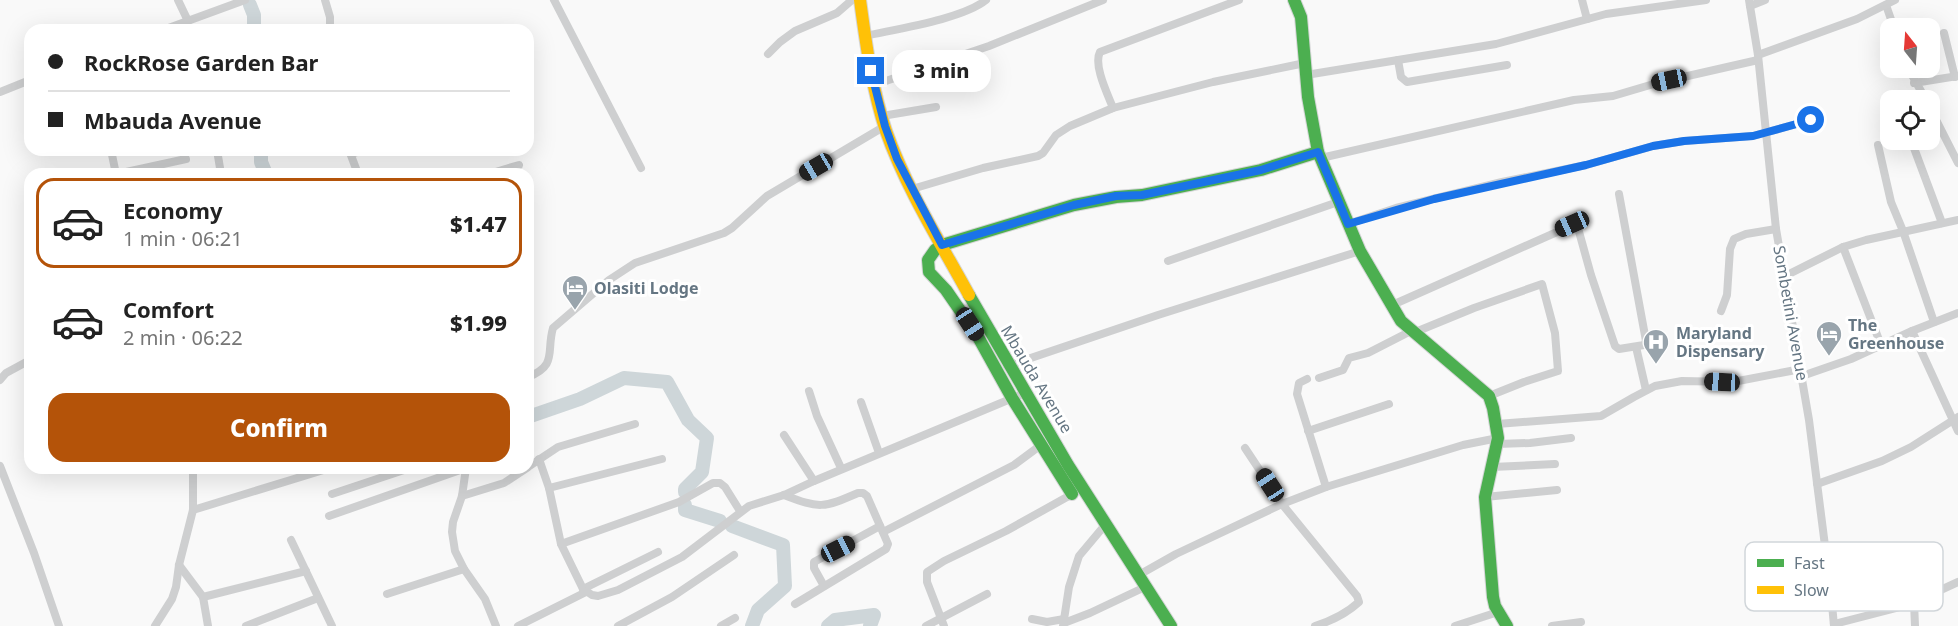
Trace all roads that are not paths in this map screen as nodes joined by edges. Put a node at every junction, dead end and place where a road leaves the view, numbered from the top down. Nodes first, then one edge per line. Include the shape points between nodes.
1 (178, 0) edge
2 (245, 0) edge
3 (325, 0) edge
4 (554, 0) edge
5 (852, 0) edge
6 (860, 0) edge
7 (986, 0) edge
8 (1103, 0) edge
9 (1239, 0) edge
10 (1294, 0) edge
11 (1582, 0) edge
12 (1706, 0) edge
13 (1765, 0) edge
14 (1895, 0) edge
15 (1750, 3) edge
16 (1886, 5) junction
17 (1891, 18) edge
18 (1587, 19) junction
19 (188, 21) junction
20 (180, 24) edge
21 (330, 24) edge
22 (1944, 33) dead end
23 (865, 36) junction
24 (768, 54) dead end
25 (1758, 58) junction
26 (1398, 60) junction
27 (1507, 65) dead end
28 (1306, 69) junction
29 (1957, 77) edge
30 (1912, 78) edge
31 (24, 82) edge
32 (1914, 83) junction
33 (874, 85) junction
34 (1919, 90) edge
35 (0, 92) edge
36 (936, 107) dead end
37 (1113, 108) junction
38 (1811, 120) dead end
39 (883, 121) junction
40 (1940, 128) edge
41 (1766, 133) junction
42 (1878, 145) dead end
43 (1915, 150) edge
44 (1320, 155) junction
45 (186, 159) dead end
46 (1958, 163) edge
47 (519, 165) dead end
48 (145, 168) edge
49 (509, 168) edge
50 (641, 168) dead end
51 (912, 189) junction
52 (1619, 194) dead end
53 (1338, 202) junction
54 (1958, 220) edge
55 (1942, 223) junction
56 (1348, 224) junction
57 (1776, 229) junction
58 (1903, 231) junction
59 (942, 245) junction
60 (1843, 247) junction
61 (1360, 251) junction
62 (1168, 261) dead end
63 (1785, 276) junction
64 (1390, 306) junction
65 (1721, 311) dead end
66 (1958, 313) edge
67 (1934, 322) junction
68 (1911, 331) junction
69 (1412, 332) junction
70 (1881, 345) junction
71 (1636, 347) junction
72 (24, 363) edge
73 (1007, 366) junction
74 (1801, 373) junction
75 (534, 374) edge
76 (1318, 378) dead end
77 (0, 379) edge
78 (1306, 379) dead end
79 (1646, 390) junction
80 (809, 391) dead end
81 (1025, 393) junction
82 (1488, 396) junction
83 (1012, 398) junction
84 (861, 402) dead end
85 (1389, 405) dead end
86 (1955, 419) edge
87 (635, 424) dead end
88 (1497, 424) junction
89 (1308, 431) junction
90 (1958, 431) edge
91 (784, 435) dead end
92 (1570, 438) dead end
93 (1498, 441) junction
94 (1041, 445) junction
95 (1245, 447) dead end
96 (879, 453) junction
97 (539, 459) junction
98 (662, 459) dead end
99 (534, 463) edge
100 (1555, 464) dead end
101 (0, 466) edge
102 (1492, 467) junction
103 (841, 468) junction
104 (193, 474) edge
105 (310, 474) edge
106 (392, 474) edge
107 (449, 474) edge
108 (465, 474) edge
109 (518, 474) edge
110 (814, 480) junction
111 (1817, 484) junction
112 (1326, 487) junction
113 (549, 488) junction
114 (1557, 490) dead end
115 (1077, 491) junction
116 (332, 494) dead end
117 (784, 495) junction
118 (462, 496) junction
119 (1485, 497) junction
120 (1282, 504) junction
121 (193, 510) junction
122 (740, 511) junction
123 (329, 516) dead end
124 (1105, 525) junction
125 (881, 529) junction
126 (291, 540) dead end
127 (1825, 542) edge
128 (561, 544) junction
129 (658, 552) dead end
130 (734, 555) dead end
131 (179, 565) junction
132 (464, 569) junction
133 (306, 571) junction
134 (1137, 576) junction
135 (1958, 582) edge
136 (824, 586) junction
137 (1145, 587) junction
138 (1943, 589) edge
139 (585, 591) junction
140 (387, 594) dead end
141 (987, 594) dead end
142 (203, 597) junction
143 (318, 598) junction
144 (795, 604) dead end
145 (1881, 611) edge
146 (1917, 611) edge
147 (1498, 612) junction
148 (735, 618) dead end
149 (1032, 619) dead end
150 (1581, 622) dead end
151 (942, 623) edge
152 (1063, 623) edge
153 (1834, 625) edge
154 (58, 626) edge
155 (155, 626) edge
156 (208, 626) edge
157 (246, 626) edge
158 (332, 626) edge
159 (496, 626) edge
160 (518, 626) edge
161 (618, 626) edge
162 (721, 626) edge
163 (926, 626) edge
164 (1171, 626) edge
165 (1315, 626) edge
166 (1455, 626) edge
167 (1507, 626) edge
168 (1552, 626) edge
169 (1915, 626) edge

1 - 19 street
2 - 19 street
3 - 21 street
4 - 50 street
5 - 24 street via 837,13 795,31
6 - 23 street, Mbauda Avenue
7 - 23 street via 937,20
8 - 33 street via 989,46
9 - 37 street via 1100,52 1099,67
10 - 28 street via 1301,17
11 - 18 street
12 - 18 street
13 - 15 street
14 - 16 street
15 - 25 street, Sombetini Avenue
16 - 17 street
16 - 25 street
18 - 26 street via 1496,44
19 - 20 street
22 - 29 street
23 - 33 street, Mbauda Avenue
25 - 41 street, Sombetini Avenue
25 - 44 street via 1613,96 1574,100
26 - 27 street via 1401,77 1407,82
26 - 28 street
28 - 37 street via 1213,82
28 - 44 street via 1311,119
29 - 32 street
30 - 32 street
31 - 35 street
32 - 34 street
33 - 39 street, Mbauda Avenue
36 - 39 street
37 - 51 street via 1070,126 1056,135 1038,156
38 - 41 street
39 - 51 street, Mbauda Avenue
39 - 75 street via 766,196 724,233 649,257 622,271 553,328 549,361
40 - 46 street
41 - 56 street via 1653,146
41 - 57 street, Sombetini Avenue
42 - 58 street via 1887,191
43 - 55 street
44 - 53 street
44 - 59 street via 1142,195 1074,205
45 - 48 street
47 - 49 street
51 - 59 street, Mbauda Avenue
52 - 71 street via 1646,338 1646,344
53 - 56 street
53 - 62 street
54 - 55 street
55 - 58 street
56 - 61 street
57 - 63 street, Sombetini Avenue
57 - 65 street via 1734,239
58 - 60 street
58 - 67 street
59 - 73 street, Mbauda Avenue
59 - 83 street via 928,260 929,272 974,330
60 - 63 street
60 - 70 street
61 - 64 street
61 - 73 street
63 - 74 street, Sombetini Avenue
64 - 69 street
64 - 71 street via 1575,224 1615,346
66 - 67 street
67 - 68 street
68 - 70 street
68 - 86 street
69 - 76 street via 1349,358 1347,367 1340,372
69 - 82 street
69 - 82 street via 1542,284 1555,333 1558,371
70 - 74 street via 1851,359
71 - 79 street
72 - 77 street
73 - 81 street, Mbauda Avenue
74 - 79 street via 1742,381 1682,381
74 - 111 street, Sombetini Avenue
78 - 89 street via 1299,384 1297,394
79 - 88 street via 1604,416
80 - 103 street
81 - 83 street
81 - 115 street, Mbauda Avenue
82 - 88 street
83 - 94 street
83 - 96 street
84 - 96 street
85 - 89 street
86 - 90 street
86 - 111 street via 1882,461
87 - 97 street via 558,447
88 - 93 street
89 - 112 street
91 - 110 street
92 - 93 street via 1530,443
93 - 102 street
93 - 112 street via 1463,445
94 - 115 street
94 - 125 street via 1014,465
95 - 120 street
96 - 103 street
97 - 99 street
97 - 113 street
98 - 113 street
100 - 102 street
101 - 154 street
102 - 119 street
103 - 110 street
104 - 121 street
105 - 121 street
106 - 116 street
107 - 123 street
108 - 118 street
109 - 118 street via 504,483
110 - 117 street
111 - 127 street, Sombetini Avenue
112 - 120 street
113 - 128 street
114 - 119 street
115 - 124 street, Mbauda Avenue
115 - 151 street via 927,572
117 - 122 street
117 - 125 street via 822,506 863,493
118 - 132 street via 452,532 456,556
119 - 147 street via 1493,597
120 - 134 street
120 - 165 street via 1359,602
121 - 131 street
122 - 128 street via 725,487 712,483 679,502
122 - 139 street via 682,557 650,575 603,595
124 - 134 street, Mbauda Avenue
124 - 152 street via 1079,556
125 - 136 street via 888,544 886,549
125 - 136 street via 814,562
126 - 133 street
128 - 139 street
129 - 139 street
130 - 161 street via 672,597
131 - 142 street
131 - 155 street via 174,593
132 - 140 street
132 - 159 street via 485,599
133 - 142 street
133 - 143 street
134 - 137 street, Mbauda Avenue
135 - 138 street
136 - 144 street
137 - 152 street
137 - 164 street, Mbauda Avenue
139 - 160 street
141 - 151 street
142 - 156 street
143 - 157 street
143 - 158 street
145 - 153 street
146 - 169 street
147 - 166 street
147 - 167 street
148 - 162 street
149 - 152 street
150 - 168 street
151 - 163 street

